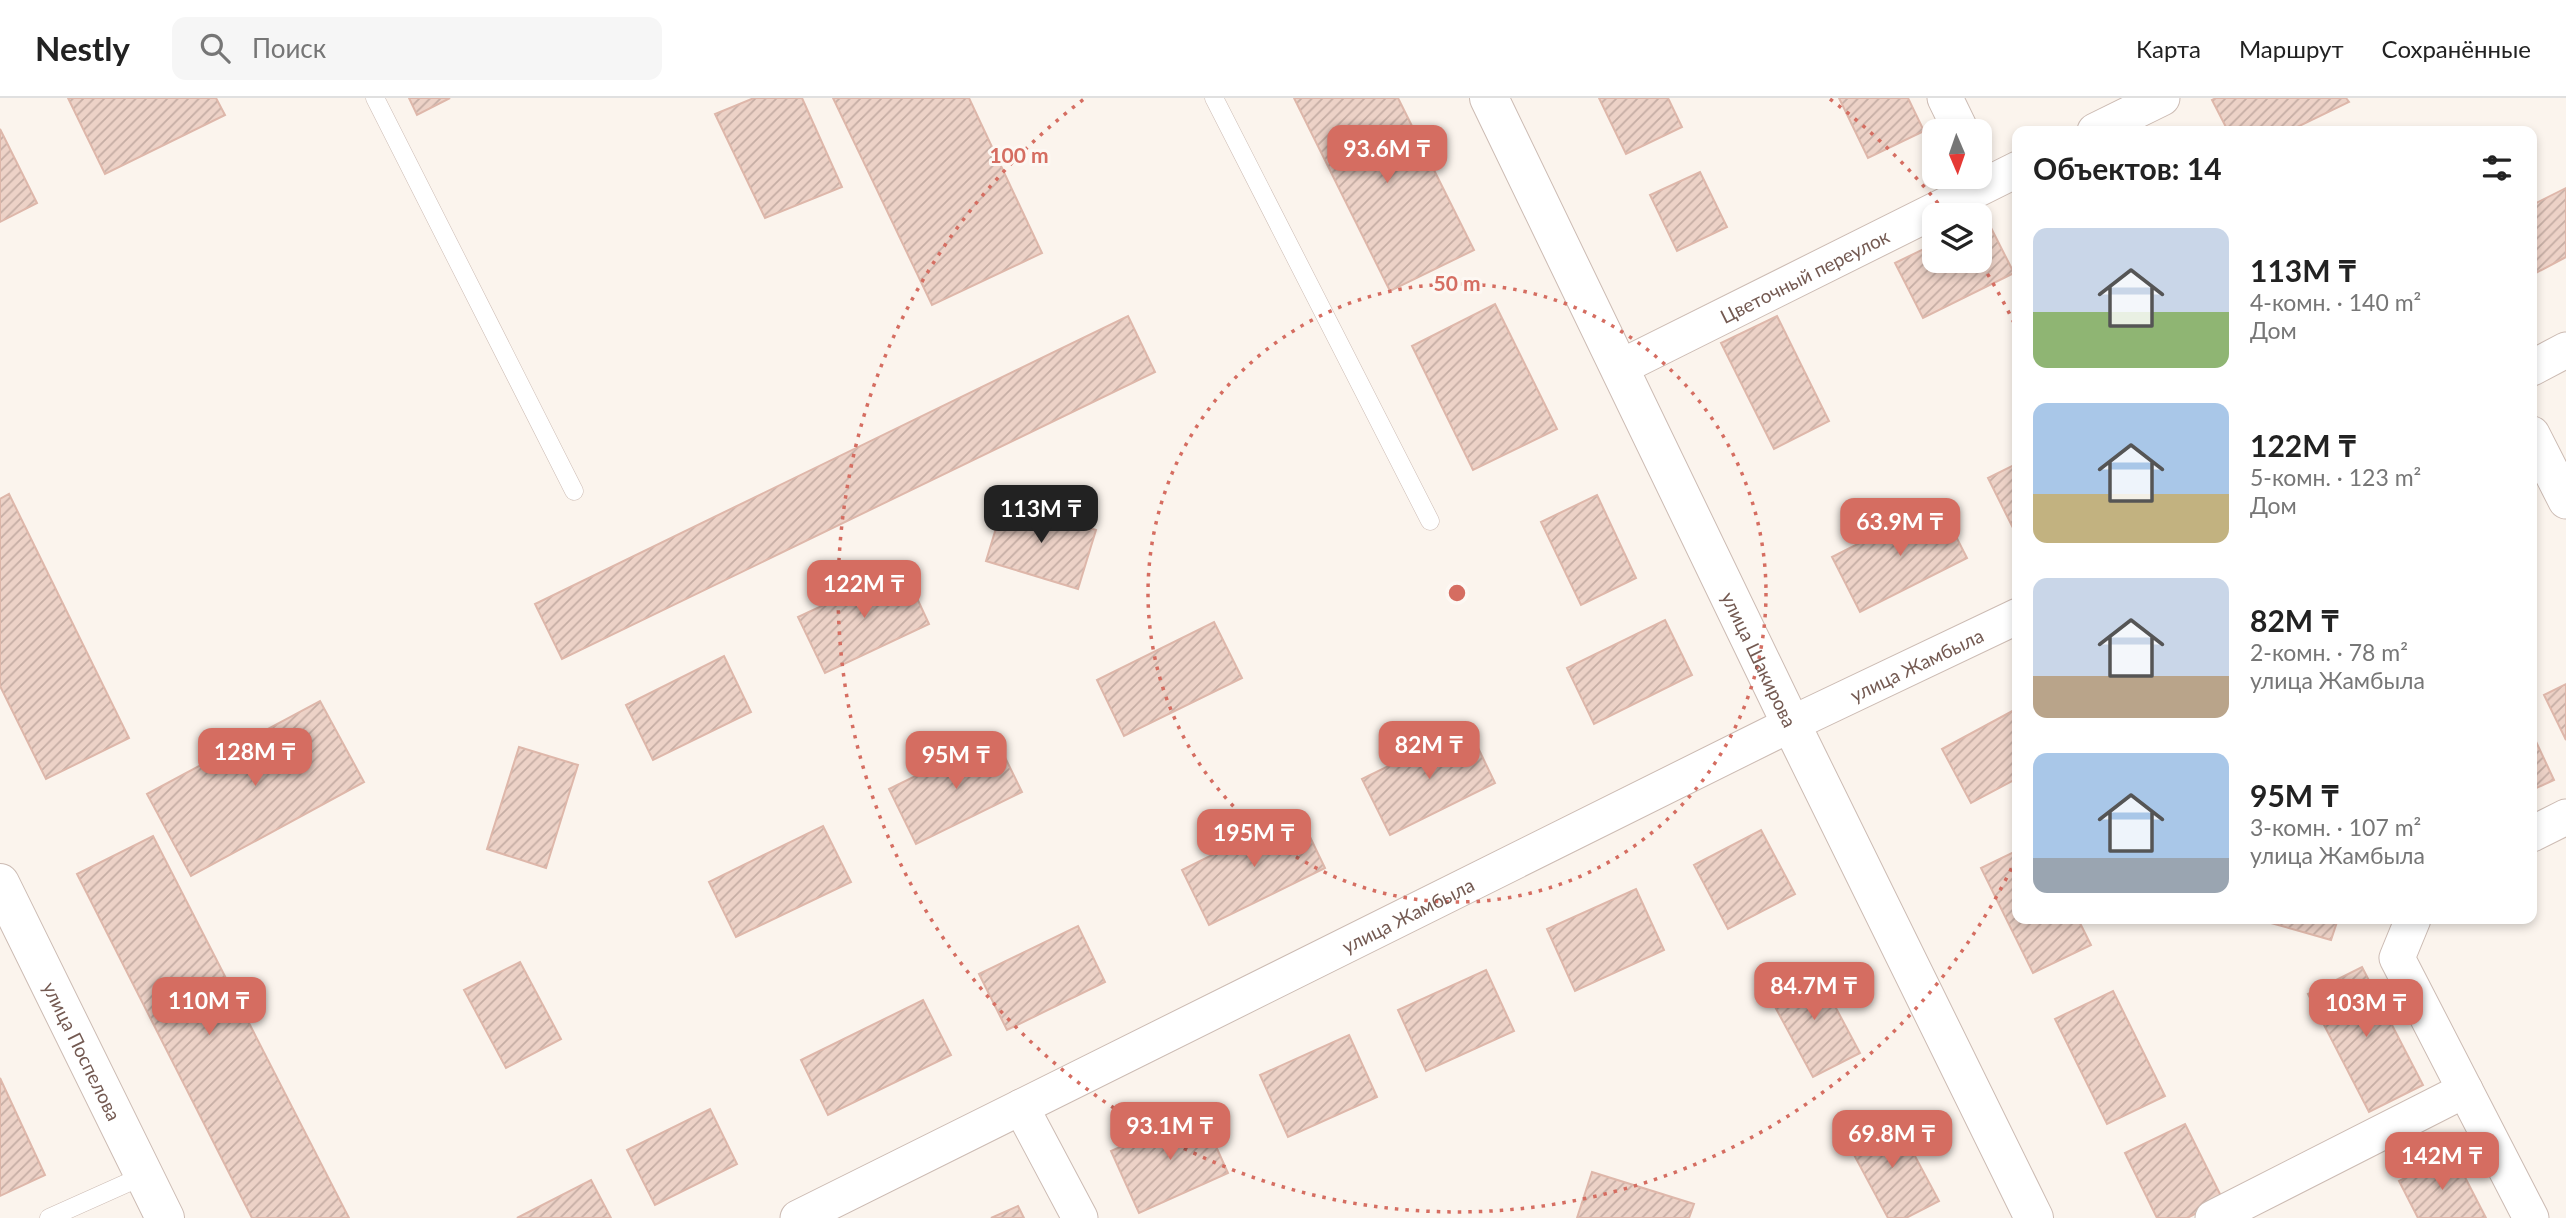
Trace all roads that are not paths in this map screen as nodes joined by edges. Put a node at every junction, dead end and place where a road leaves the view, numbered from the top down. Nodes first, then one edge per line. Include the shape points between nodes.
1 (375, 98) edge
2 (1214, 98) edge
3 (1489, 98) edge
4 (1945, 98) edge
5 (2162, 98) edge
6 (1955, 119) edge
7 (2105, 126) edge
8 (2012, 171) edge
9 (1992, 176) edge
10 (1962, 189) edge
11 (2566, 350) edge
12 (2537, 365) edge
13 (1621, 367) junction
14 (2537, 444) edge
15 (573, 491) dead end
16 (2566, 501) edge
17 (1430, 521) dead end
18 (2012, 618) edge
19 (1791, 724) junction
20 (2566, 817) edge
21 (2537, 832) edge
22 (0, 883) edge
23 (2411, 924) edge
24 (2465, 1090) junction
25 (1021, 1107) junction
26 (145, 1175) junction
27 (49, 1218) edge
28 (166, 1218) edge
29 (798, 1218) edge
30 (1080, 1218) edge
31 (2034, 1218) edge
32 (2213, 1218) edge
33 (2530, 1218) edge

1 - 15 lane
2 - 17 lane
3 - 13 street, улица Шакирова
4 - 6 street
5 - 7 street
8 - 9 street, Цветочный переулок
10 - 13 street, Цветочный переулок
11 - 12 street
13 - 19 street, улица Шакирова
14 - 16 street
18 - 19 street, улица Жамбыла
19 - 25 street, улица Жамбыла
19 - 31 street, улица Шакирова
20 - 21 street
22 - 26 street, улица Поспелова
23 - 24 street via 2397,958
24 - 32 street
24 - 33 street
25 - 29 street, улица Жамбыла
25 - 30 street
26 - 27 lane
26 - 28 street, улица Поспелова

